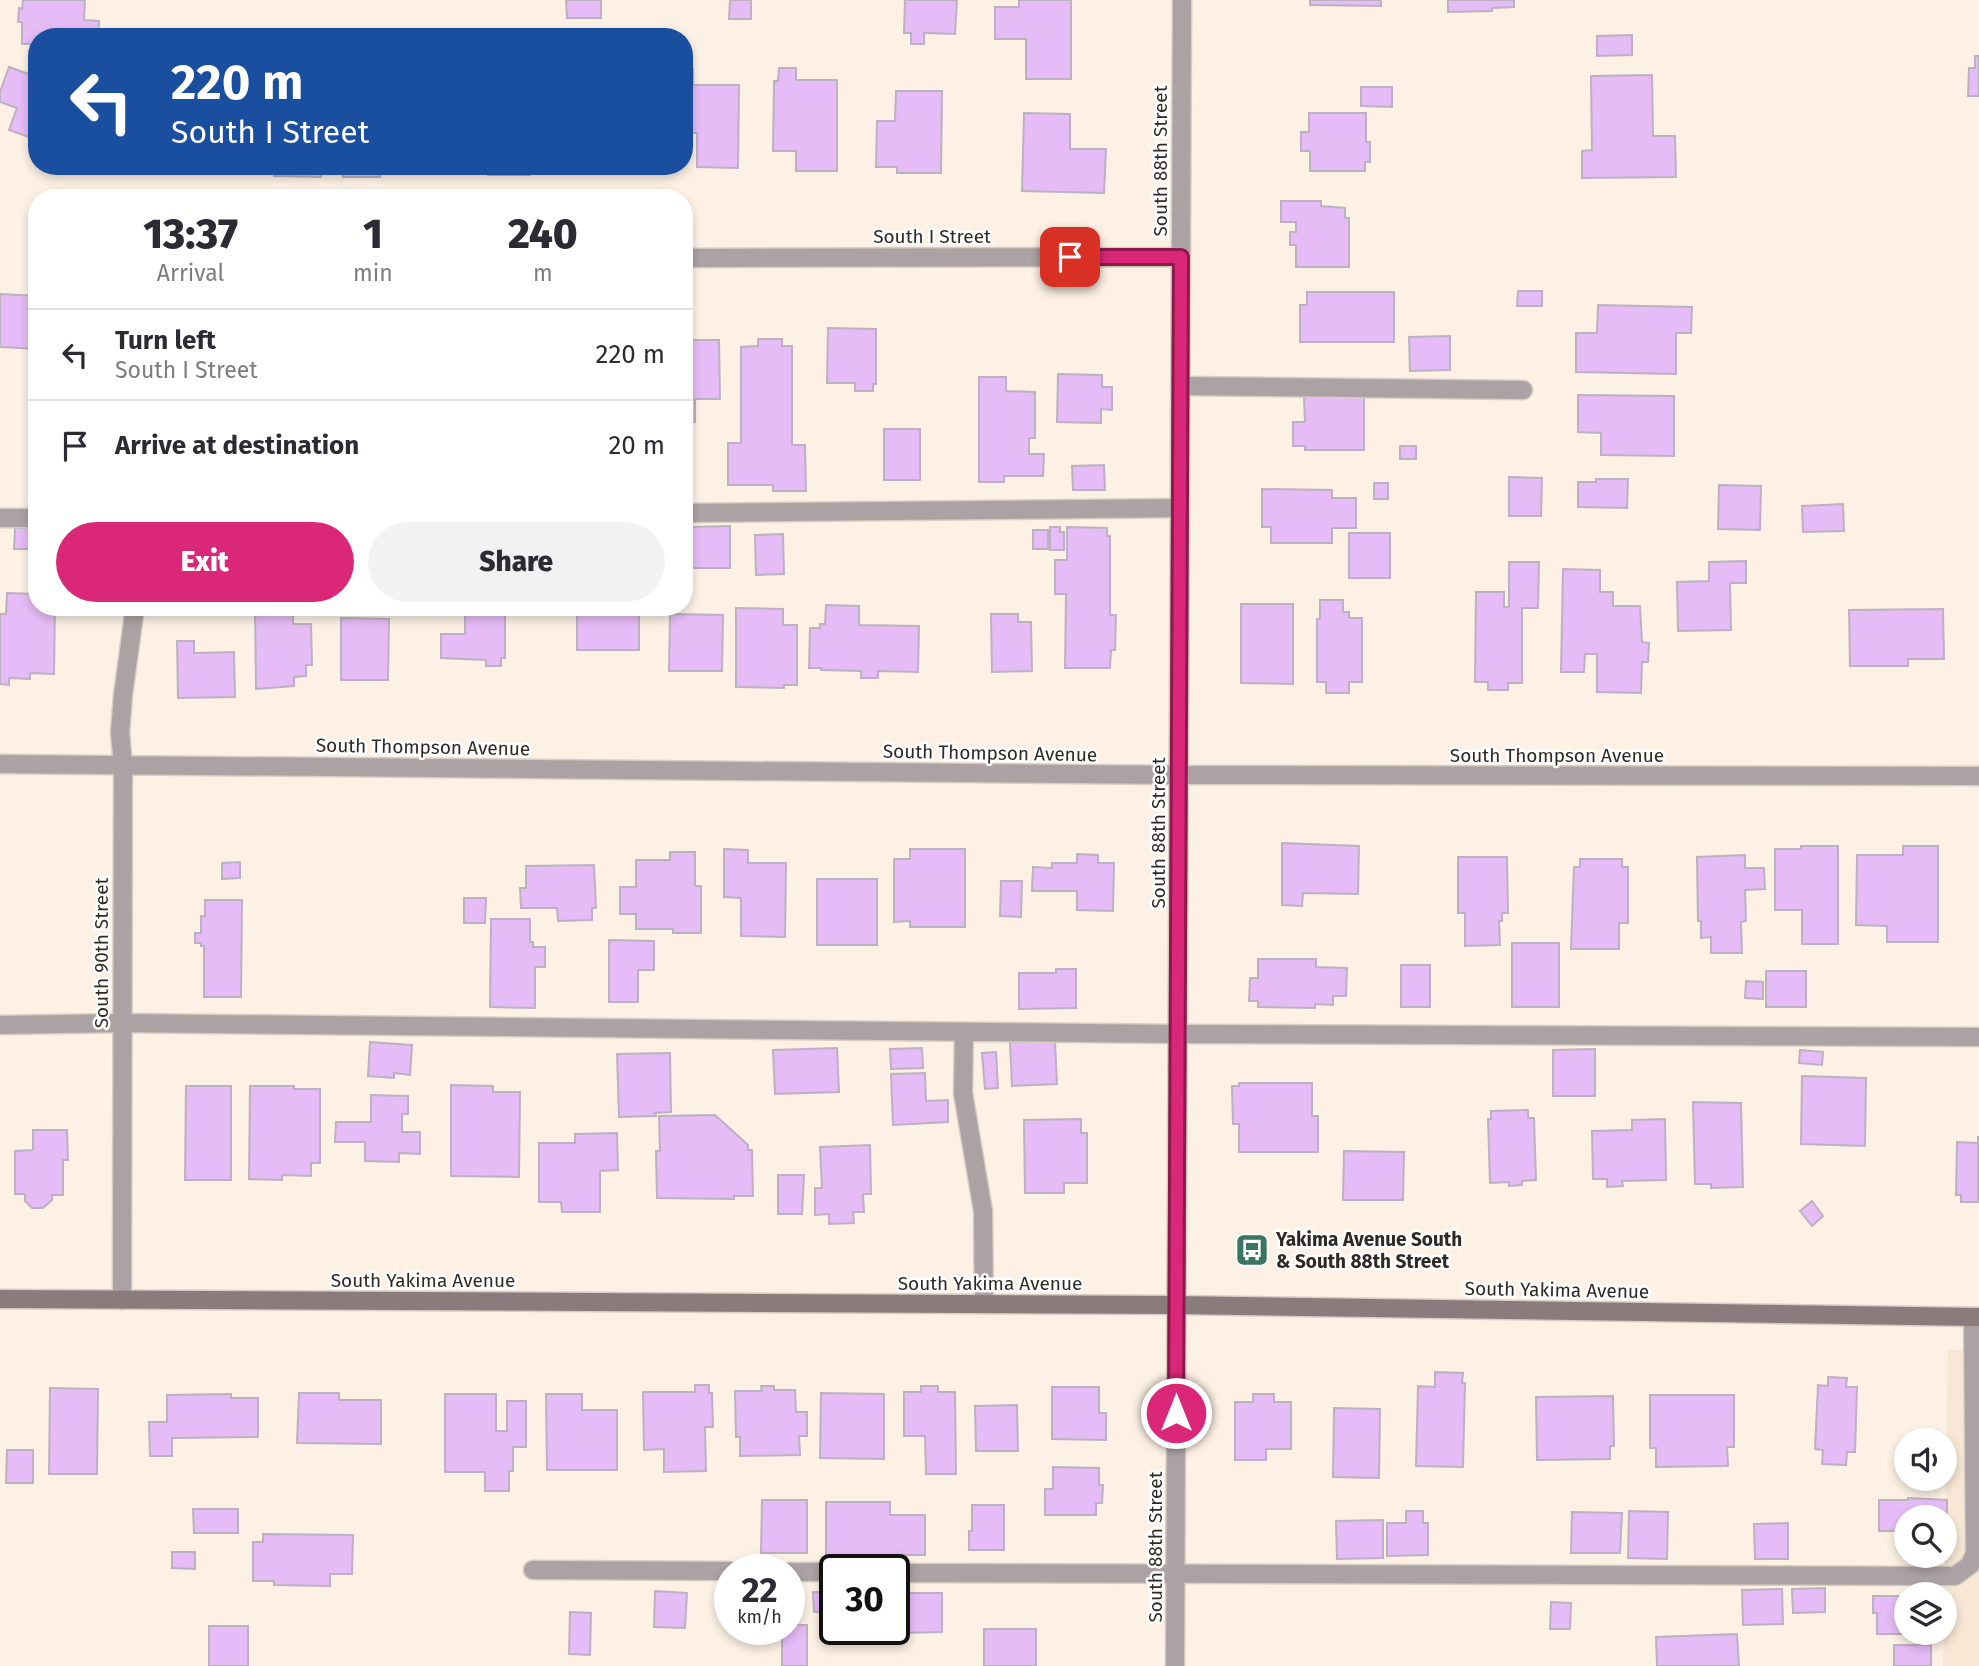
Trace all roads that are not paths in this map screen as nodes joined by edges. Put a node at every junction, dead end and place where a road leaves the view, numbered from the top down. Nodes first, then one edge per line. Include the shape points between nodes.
1 (1182, 0) edge
2 (1181, 257) junction
3 (693, 258) edge
4 (1180, 386) junction
5 (1523, 390) dead end
6 (1180, 508) junction
7 (693, 513) edge
8 (0, 518) edge
9 (28, 518) edge
10 (134, 616) edge
11 (0, 764) edge
12 (122, 765) junction
13 (1179, 775) junction
14 (1979, 776) edge
15 (122, 1023) junction
16 (0, 1025) edge
17 (964, 1032) junction
18 (1178, 1034) junction
19 (1979, 1037) edge
20 (0, 1299) edge
21 (122, 1300) junction
22 (984, 1304) junction
23 (1177, 1305) junction
24 (1976, 1317) edge
25 (533, 1570) dead end
26 (714, 1572) edge
27 (910, 1573) edge
28 (1175, 1574) junction
29 (1175, 1666) edge

1 - 2 street, South 88th Street
2 - 3 street, South I Street
2 - 4 street, South 88th Street
4 - 5 street
4 - 6 street, South 88th Street
6 - 7 street
6 - 13 street, South 88th Street
8 - 9 street
10 - 12 street, South 90th Street via 120,733
11 - 12 street, South Thompson Avenue
12 - 13 street, South Thompson Avenue
12 - 15 street, South 90th Street
13 - 14 street, South Thompson Avenue
13 - 18 street, South 88th Street
15 - 16 street
15 - 17 street
15 - 21 street, South 90th Street
17 - 18 street
17 - 22 street via 963,1093 983,1211
18 - 19 street
18 - 23 street, South 88th Street
20 - 21 main road, South Yakima Avenue
21 - 22 main road, South Yakima Avenue
22 - 23 main road, South Yakima Avenue
23 - 24 main road, South Yakima Avenue
23 - 28 street, South 88th Street
24 - 28 street via 1975,1553 1970,1565 1955,1576
25 - 26 street
27 - 28 street
28 - 29 street, South 88th Street

